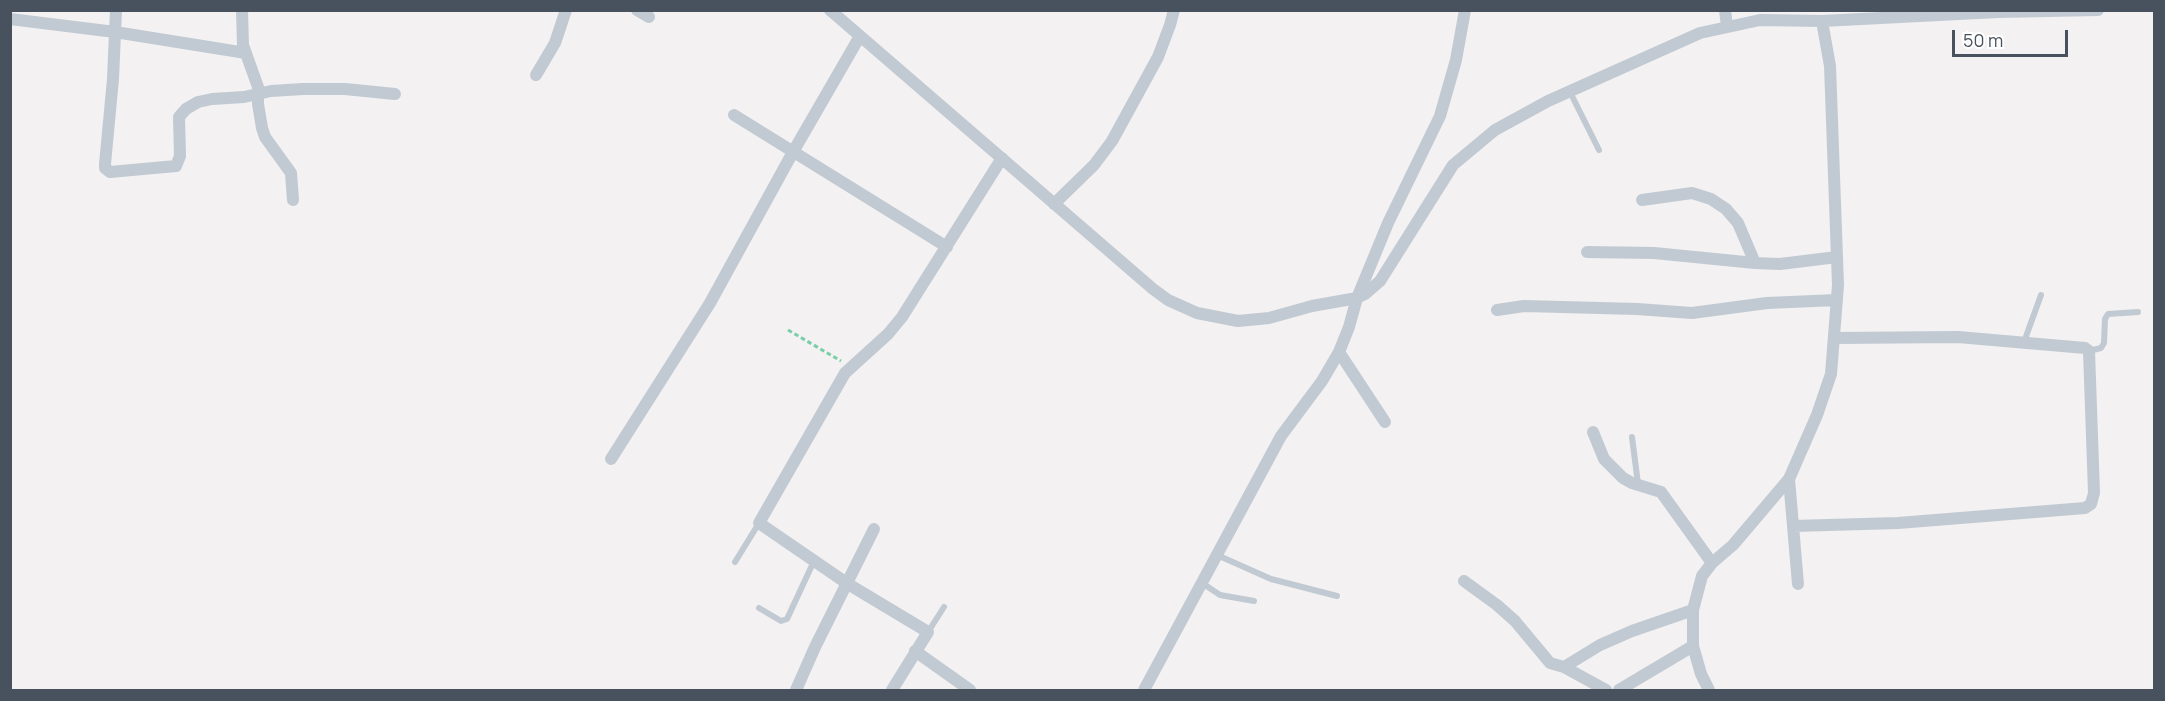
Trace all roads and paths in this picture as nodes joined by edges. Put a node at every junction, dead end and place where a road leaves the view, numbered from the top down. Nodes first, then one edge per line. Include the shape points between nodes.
1 (116, 10) edge
2 (242, 10) edge
3 (566, 10) edge
4 (637, 10) edge
5 (830, 10) edge
6 (1174, 10) edge
7 (1465, 10) edge
8 (1725, 10) edge
9 (2098, 10) edge
10 (1980, 11) edge
11 (649, 17) dead end
12 (10, 19) edge
13 (1822, 21) junction
14 (1727, 27) junction
15 (115, 32) junction
16 (860, 36) junction
17 (246, 52) junction
18 (536, 75) dead end
19 (1570, 91) junction
20 (395, 93) dead end
21 (259, 94) junction
22 (734, 115) dead end
23 (1599, 150) dead end
24 (793, 152) junction
25 (1002, 158) junction
26 (293, 200) dead end
27 (1642, 200) dead end
28 (1054, 204) junction
29 (947, 246) junction
30 (1587, 252) dead end
31 (1837, 257) junction
32 (1755, 263) junction
33 (2041, 295) dead end
34 (1357, 298) junction
35 (1837, 300) junction
36 (1497, 310) dead end
37 (2138, 312) dead end
38 (788, 330) dead end
39 (1835, 338) junction
40 (2024, 343) junction
41 (2089, 351) junction
42 (1339, 352) junction
43 (851, 366) junction
44 (1385, 422) dead end
45 (1593, 432) dead end
46 (1632, 437) dead end
47 (611, 459) dead end
48 (1789, 479) junction
49 (1638, 485) junction
50 (759, 523) junction
51 (1793, 526) junction
52 (874, 529) dead end
53 (1217, 555) junction
54 (814, 561) junction
55 (735, 562) dead end
56 (1712, 563) junction
57 (1464, 581) dead end
58 (1202, 583) junction
59 (848, 584) junction
60 (1798, 585) dead end
61 (1337, 596) dead end
62 (1254, 601) dead end
63 (944, 607) dead end
64 (759, 608) dead end
65 (1694, 610) junction
66 (928, 632) junction
67 (1693, 646) junction
68 (915, 651) junction
69 (1564, 666) junction
70 (796, 690) edge
71 (892, 690) edge
72 (970, 690) edge
73 (1144, 690) edge
74 (1606, 690) edge
75 (1619, 690) edge
76 (1709, 690) edge

1 - 15 street
2 - 17 street
3 - 18 street via 555,43
4 - 11 street
5 - 16 street
6 - 28 street via 1158,57 1112,141 1094,165
7 - 34 street via 1440,116
8 - 14 street
9 - 10 street
10 - 13 street
12 - 15 street
13 - 14 street via 1760,20
13 - 31 street via 1830,66
14 - 19 street via 1700,33
15 - 17 street
15 - 21 street via 105,139 105,164 110,172 176,166 180,156 179,117 186,109 212,99
16 - 24 street
16 - 25 street
17 - 21 street
19 - 23 lane
19 - 34 street via 1496,130 1453,165 1380,281
20 - 21 street via 345,88
21 - 26 street via 265,137 291,173
22 - 24 street
24 - 29 street
24 - 47 street via 710,303
25 - 28 street
25 - 29 street
27 - 32 street via 1692,194 1711,199 1738,223
28 - 34 street via 1153,289 1197,313 1252,321
29 - 43 street via 902,317
30 - 32 street via 1654,253
31 - 32 street
31 - 35 street
33 - 40 lane
34 - 42 street
35 - 36 street via 1767,303 1692,313 1524,306
35 - 39 street
37 - 41 lane via 2108,314 2104,343
38 - 43 path
39 - 40 street via 1958,337
39 - 48 street via 1831,374
40 - 41 street
41 - 51 street via 2094,494 2085,508 1898,523
42 - 44 street
42 - 53 street via 1281,436
43 - 50 street
45 - 49 street via 1604,459 1623,478
46 - 49 lane
48 - 51 street
48 - 56 street via 1734,545
49 - 56 street via 1661,492
50 - 54 street
50 - 55 lane
51 - 60 street
52 - 59 street
53 - 58 street
53 - 61 lane via 1271,579
54 - 59 street
54 - 64 lane via 787,619 781,621
56 - 65 street via 1702,576
57 - 69 street via 1515,621 1550,663
58 - 62 lane via 1220,595
58 - 73 street
59 - 66 street
59 - 70 street
63 - 66 lane
65 - 67 street
65 - 69 street via 1600,645
66 - 68 street
67 - 75 street
67 - 76 street
68 - 71 street
68 - 72 street
69 - 74 street

